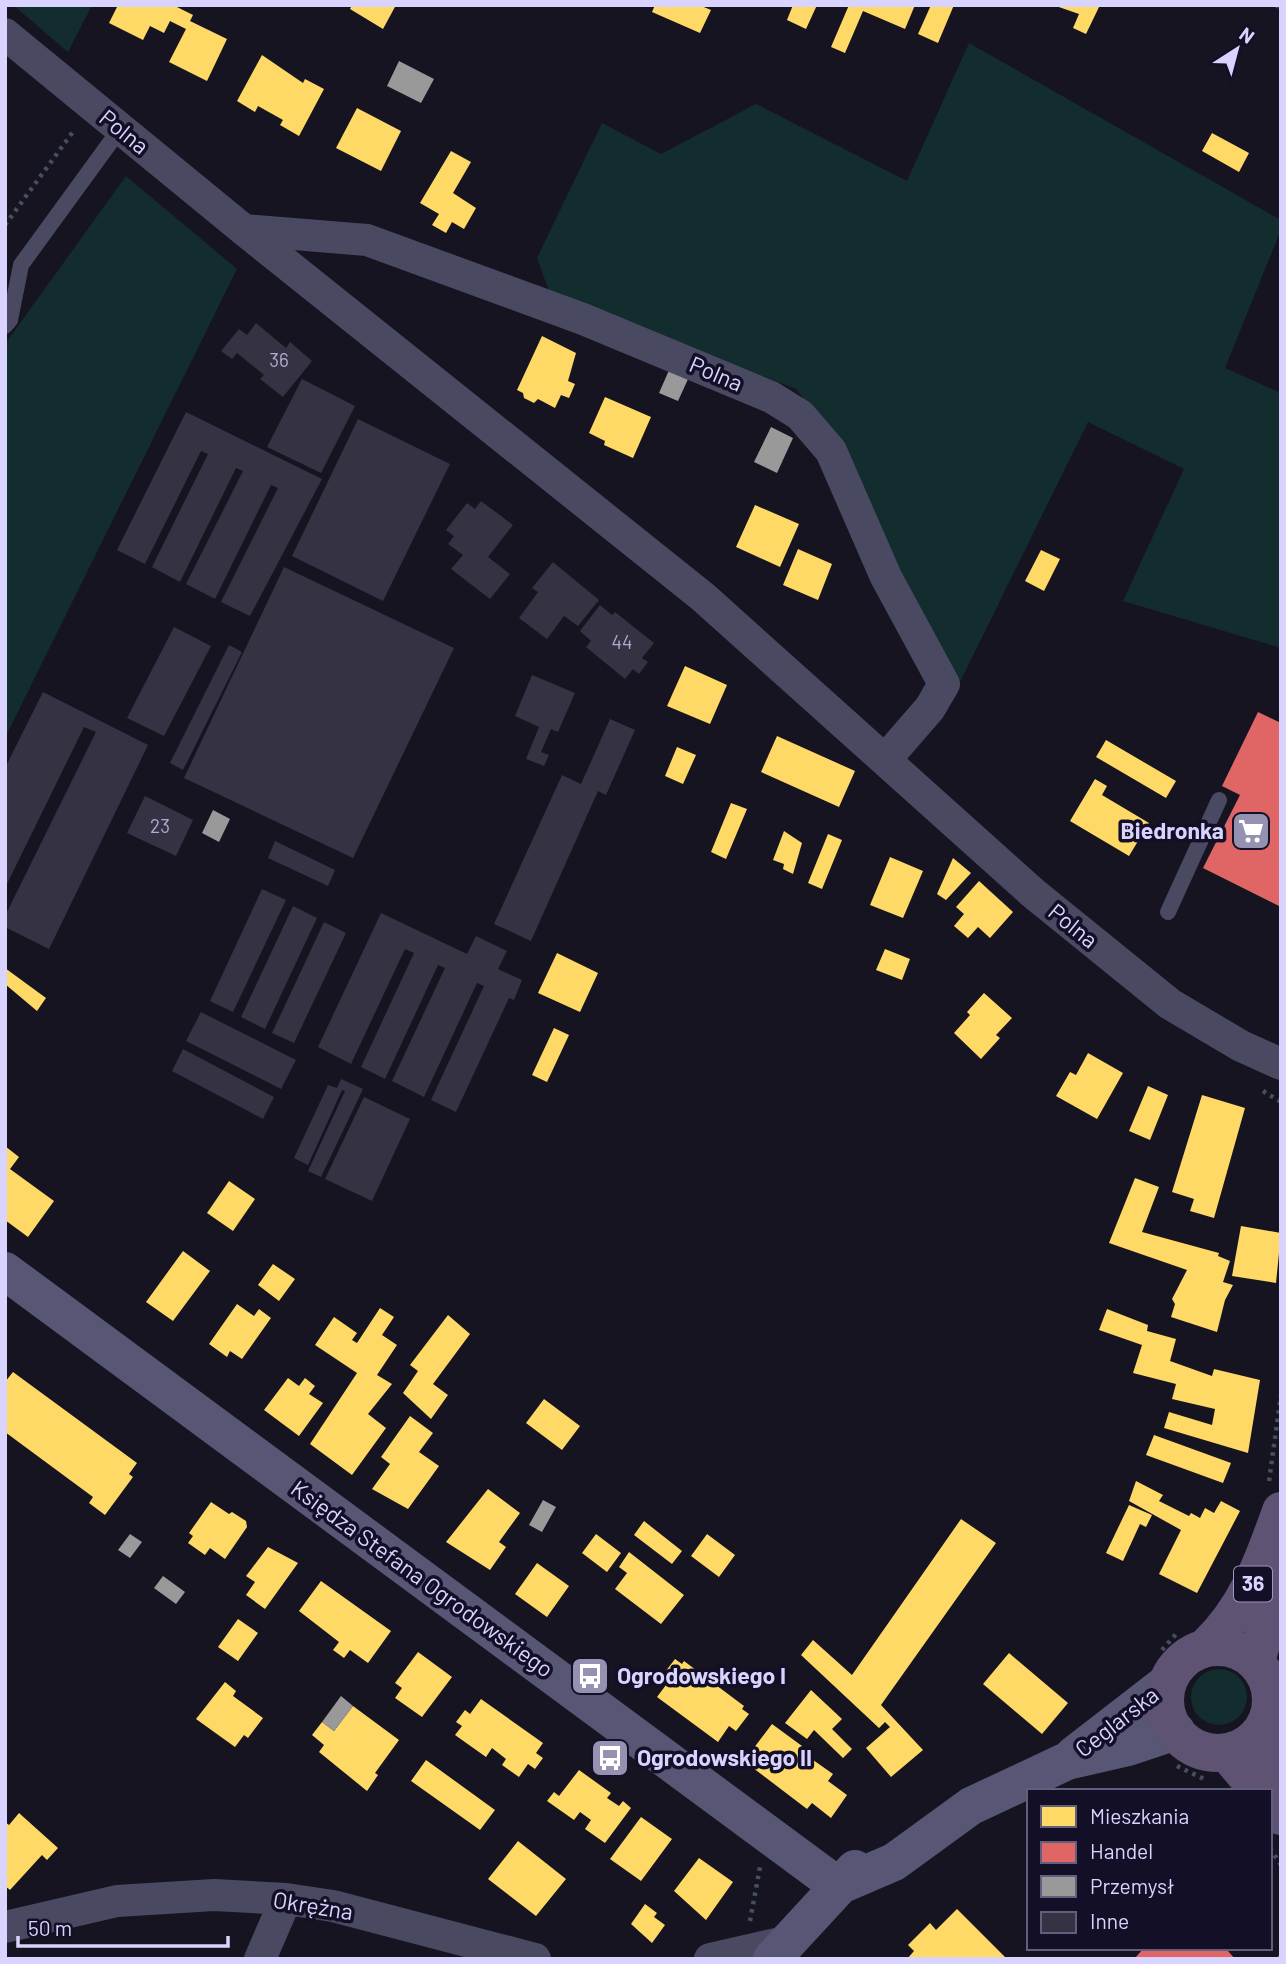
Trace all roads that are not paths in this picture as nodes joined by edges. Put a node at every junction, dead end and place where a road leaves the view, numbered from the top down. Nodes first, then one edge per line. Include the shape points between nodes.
1 (5, 34) edge
2 (112, 140) junction
3 (244, 230) junction
4 (21, 265) junction
5 (5, 274) edge
6 (5, 327) edge
7 (885, 760) junction
8 (1219, 800) dead end
9 (1168, 912) dead end
10 (1281, 1064) edge
11 (5, 1271) edge
12 (1281, 1511) edge
13 (1281, 1578) edge
14 (1207, 1647) junction
15 (1256, 1661) junction
16 (1167, 1683) junction
17 (1264, 1728) junction
18 (1174, 1748) junction
19 (1067, 1761) junction
20 (1220, 1769) junction
21 (1281, 1771) edge
22 (1255, 1789) edge
23 (838, 1886) junction
24 (286, 1899) junction
25 (5, 1927) edge
26 (778, 1950) edge
27 (260, 1959) edge
28 (535, 1959) edge
29 (710, 1959) edge

1 - 2 street, Polna
2 - 3 street, Polna
2 - 4 lane
3 - 7 street, Polna via 703,597
3 - 7 street, Polna via 367,240 583,319 771,397 800,415 831,452 886,578 944,684 930,708
4 - 5 lane
4 - 6 lane
7 - 10 street, Polna via 1033,893 1170,1004
8 - 9 lane
11 - 23 street, Księdza Stefana Ogrodowskiego
12 - 14 main road, 36 via 1255,1581 1226,1628
13 - 15 main road, 36
14 - 15 main road via 1224,1647
14 - 16 main road, 36 via 1178,1665
15 - 17 main road via 1270,1687 1272,1702
16 - 18 main road via 1167,1719
16 - 19 street, Ceglarska
17 - 20 main road
17 - 21 main road
18 - 19 street, Ceglarska via 1128,1747
18 - 20 main road via 1211,1753
19 - 23 street, Ceglarska via 971,1807 894,1862
20 - 22 main road
23 - 26 street, Ceglarska
24 - 25 street, Okrężna via 214,1895 117,1901
24 - 27 street
24 - 28 street, Okrężna via 333,1906
26 - 29 street

